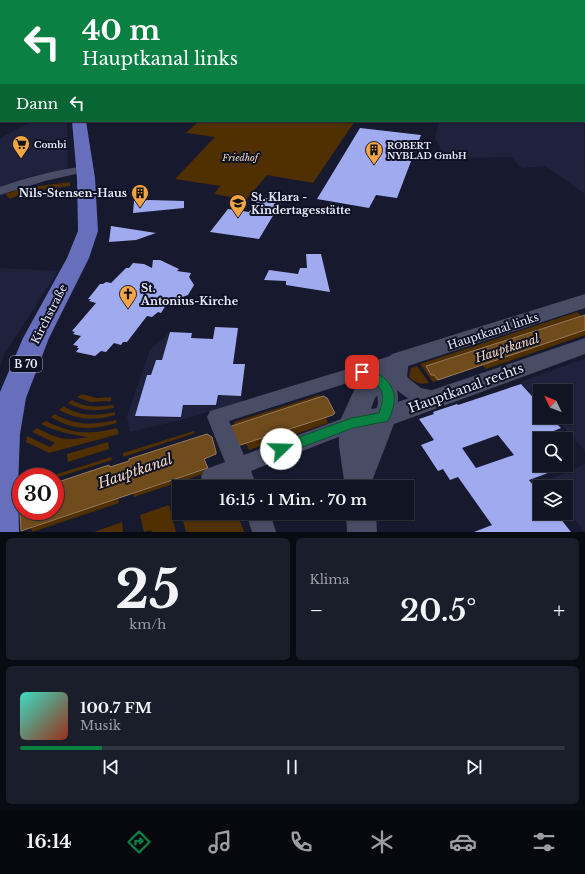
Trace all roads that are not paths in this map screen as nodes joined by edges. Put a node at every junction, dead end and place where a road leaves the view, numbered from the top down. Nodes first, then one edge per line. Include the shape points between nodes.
1 (79, 122) edge
2 (85, 169) junction
3 (0, 192) edge
4 (585, 301) edge
5 (585, 346) edge
6 (400, 360) junction
7 (371, 376) junction
8 (438, 398) junction
9 (384, 417) junction
10 (352, 423) junction
11 (237, 466) junction
12 (212, 477) dead end
13 (243, 480) edge
14 (358, 480) edge
15 (360, 480) edge
16 (260, 520) edge
17 (361, 520) edge
18 (1, 532) edge
19 (264, 532) edge
20 (362, 532) edge

1 - 2 main road, Kirchstraße / B 70
2 - 3 street via 22,182
2 - 18 main road, Kirchstraße / B 70 via 88,231 78,258 36,338 12,398 5,434
4 - 6 street, Hauptkanal links
5 - 8 street, Hauptkanal rechts
6 - 7 street, Hauptkanal links
6 - 8 street via 397,377 406,388 418,395
7 - 9 street via 387,387 389,402
7 - 10 street, Hauptkanal links
7 - 11 street, Hauptkanal links via 217,417
8 - 9 street, Hauptkanal rechts
9 - 10 street, Hauptkanal rechts
9 - 15 street
10 - 11 street, Hauptkanal rechts
10 - 14 street via 352,446
11 - 12 street, Hauptkanal rechts
11 - 13 street
16 - 19 street
17 - 20 street

